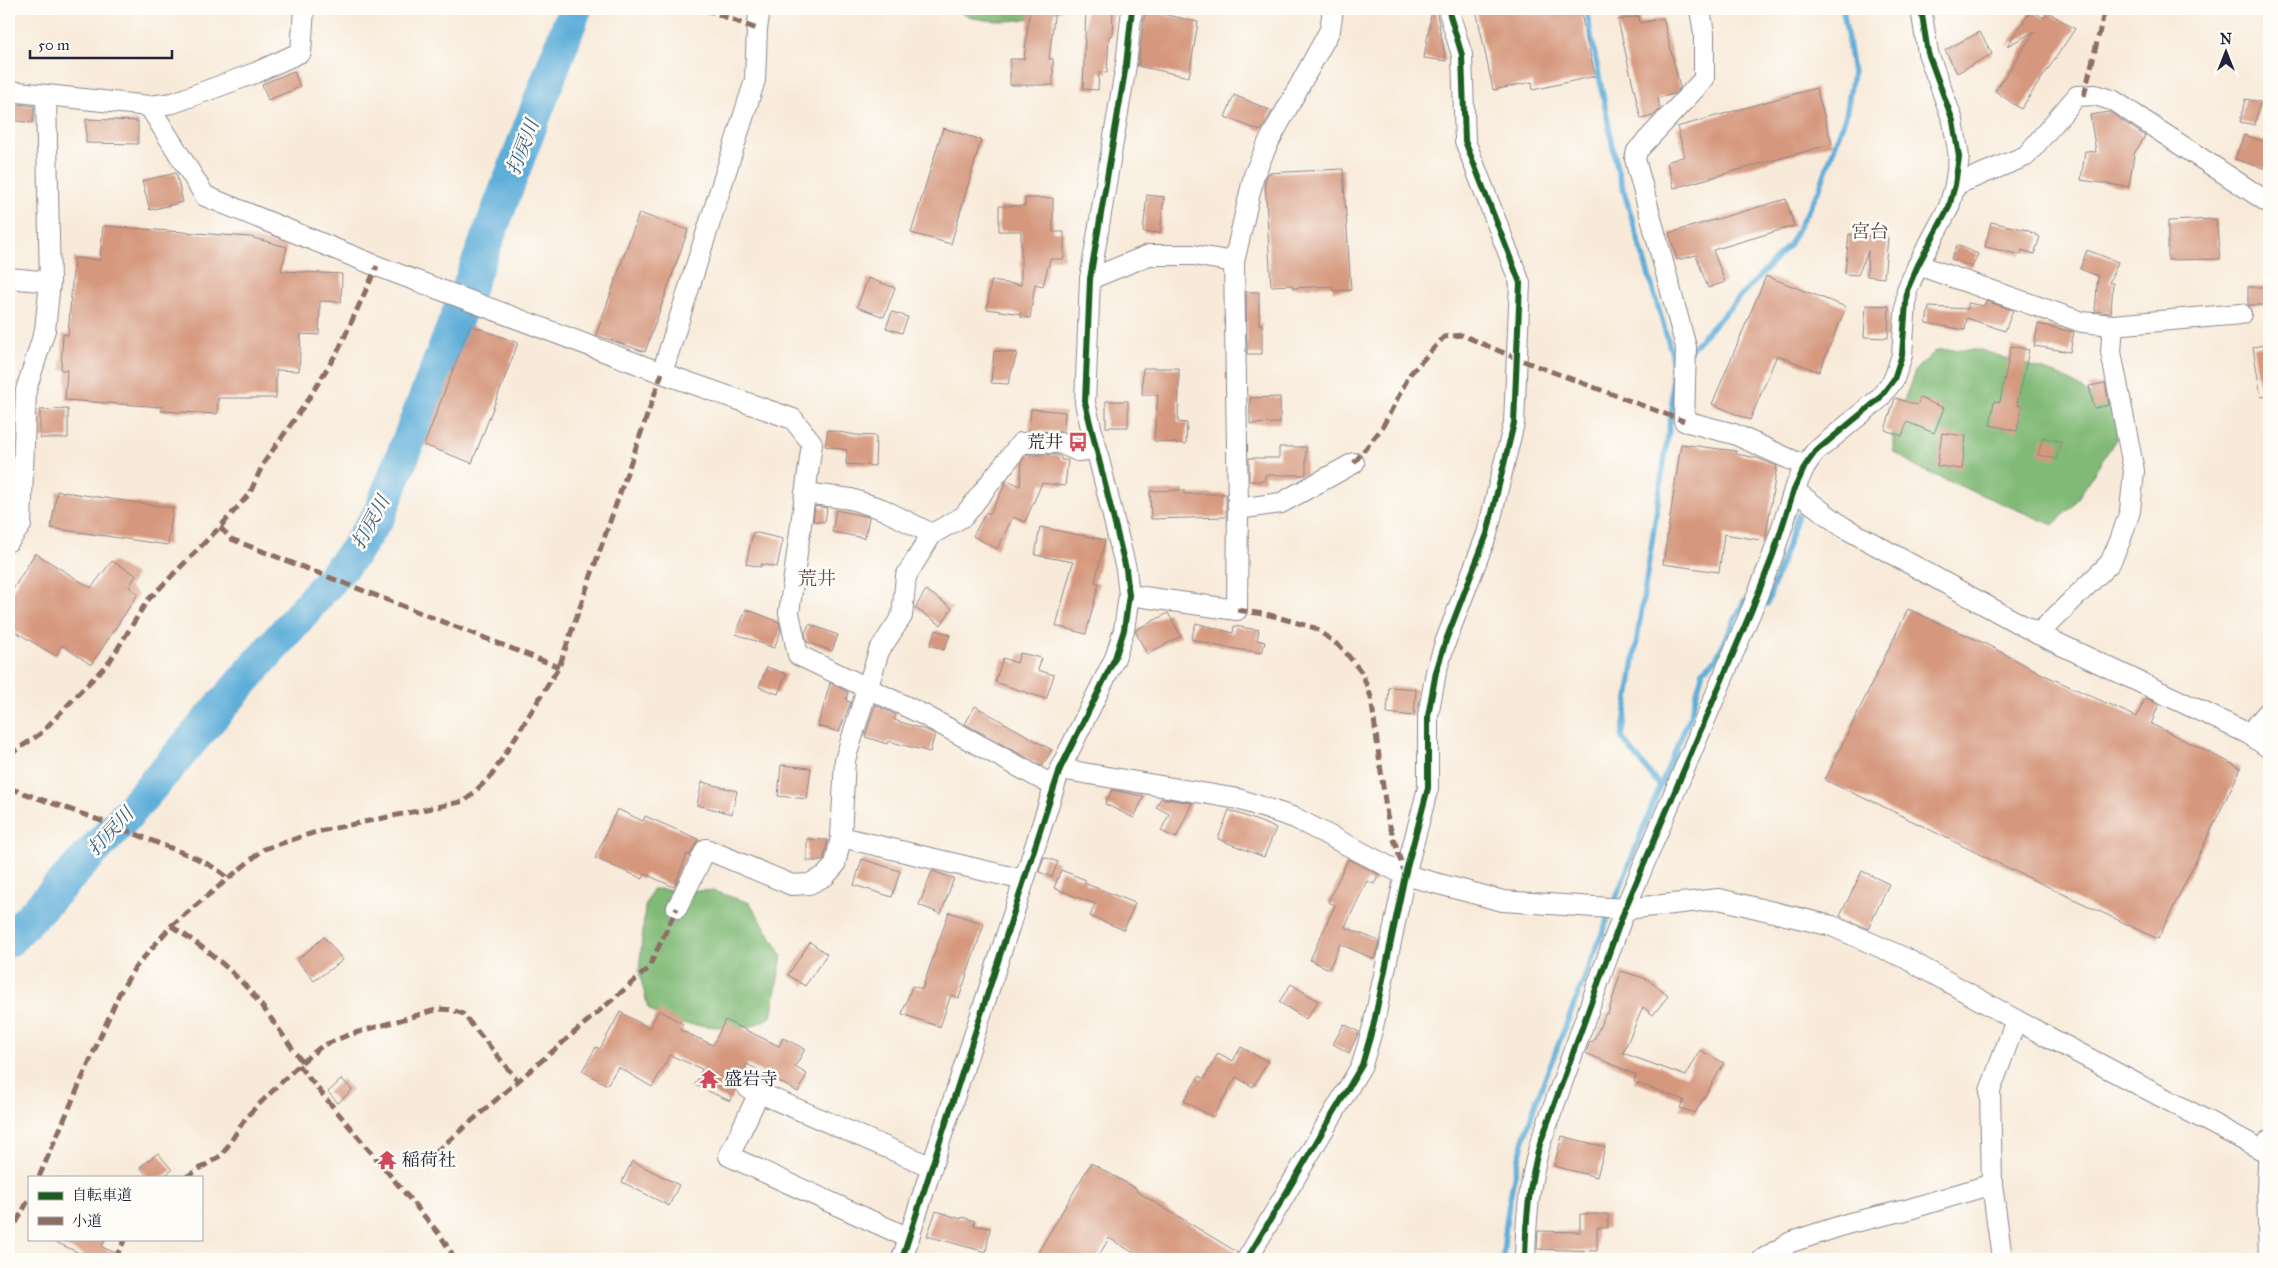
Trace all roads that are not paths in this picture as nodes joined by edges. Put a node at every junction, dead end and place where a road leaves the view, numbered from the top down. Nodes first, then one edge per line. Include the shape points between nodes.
1 (304, 9) edge
2 (760, 9) edge
3 (1132, 9) edge
4 (1333, 9) edge
5 (1448, 9) edge
6 (1700, 9) edge
7 (1921, 9) edge
8 (9, 91) edge
9 (46, 97) junction
10 (150, 106) junction
11 (1955, 185) junction
12 (2269, 203) edge
13 (1234, 262) junction
14 (1918, 265) junction
15 (9, 278) edge
16 (1090, 279) junction
17 (50, 282) junction
18 (2241, 314) dead end
19 (2113, 325) junction
20 (662, 373) junction
21 (1097, 449) junction
22 (1354, 463) dead end
23 (1805, 466) junction
24 (1794, 490) junction
25 (805, 493) junction
26 (1238, 508) junction
27 (932, 534) junction
28 (9, 541) edge
29 (1129, 595) junction
30 (2038, 634) junction
31 (867, 688) junction
32 (2269, 711) edge
33 (2249, 734) junction
34 (2269, 748) edge
35 (1057, 778) junction
36 (841, 837) junction
37 (1405, 875) junction
38 (1024, 880) junction
39 (677, 908) dead end
40 (1625, 909) junction
41 (2016, 1020) junction
42 (2268, 1146) edge
43 (932, 1167) junction
44 (1992, 1184) junction
45 (2268, 1192) edge
46 (909, 1238) junction
47 (902, 1259) edge
48 (1247, 1259) edge
49 (1525, 1259) edge
50 (1763, 1259) edge
51 (2002, 1259) edge
52 (2269, 1259) edge

1 - 10 street via 301,52 174,103
2 - 20 street via 755,80
3 - 16 street via 1126,66
4 - 13 street via 1330,30 1254,175
5 - 37 street via 1462,55 1465,141 1520,283 1516,404 1510,444 1487,534 1436,672 1428,716 1428,788
6 - 23 street via 1704,34 1704,79 1634,159 1686,347 1684,421 1734,434
7 - 11 street via 1928,53 1953,121 1959,157
8 - 9 street
9 - 10 street
9 - 17 street
10 - 20 street via 206,196 377,266
11 - 12 street via 2026,156 2077,96 2095,95 2114,101
11 - 14 street via 1949,207
13 - 16 street via 1193,254 1149,255
13 - 26 street
14 - 19 street via 2082,322
14 - 23 street via 1907,290 1902,355 1894,379 1879,398 1815,452
15 - 17 street
16 - 21 street via 1085,403
17 - 28 street via 46,330 26,390 21,525
18 - 19 street
19 - 30 street via 2111,352 2134,471 2130,511 2110,563
20 - 25 street via 793,419 812,443
21 - 27 street via 1078,450 1060,443 1021,443 964,516
21 - 29 street via 1126,569
22 - 26 street via 1281,502
23 - 24 street
24 - 30 street via 1843,527
24 - 40 street via 1752,609
25 - 27 street via 851,499 882,509
25 - 31 street via 789,612 798,655
26 - 29 street via 1237,610
27 - 31 street via 906,576 902,616 879,651
29 - 35 street via 1124,630 1114,658
30 - 33 street
31 - 35 street
31 - 36 street via 845,760
32 - 33 street
33 - 34 street
35 - 37 street via 1238,799 1295,818
35 - 38 street
36 - 38 street
36 - 39 street via 835,865 825,876 809,884 792,885 706,848
37 - 40 street via 1503,901
37 - 48 street via 1362,1065
38 - 43 street
40 - 41 street via 1719,899 1832,926 1905,958
40 - 49 street via 1540,1144 1527,1205
41 - 42 street
41 - 44 street via 1990,1092
42 - 45 street
43 - 46 street
43 - 46 street via 754,1090 729,1156
44 - 50 street via 1842,1225 1791,1242
44 - 51 street
45 - 52 street
46 - 47 street

